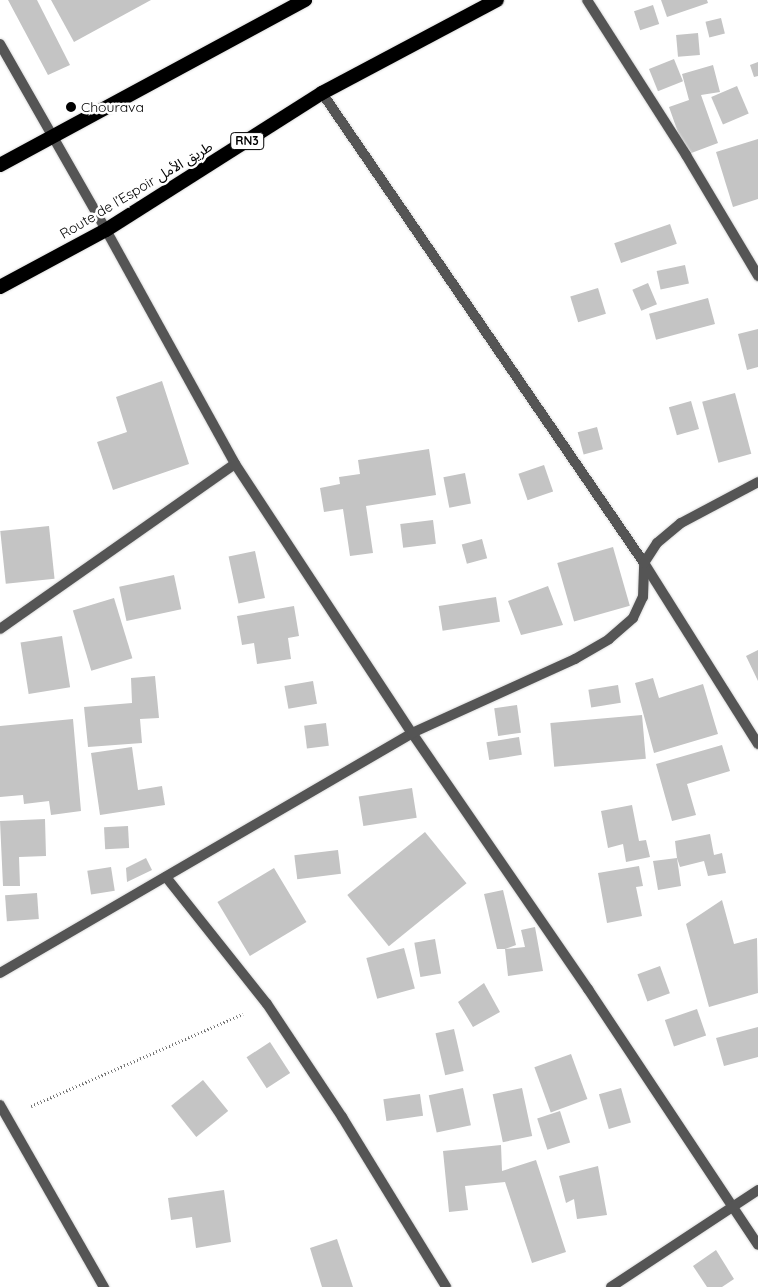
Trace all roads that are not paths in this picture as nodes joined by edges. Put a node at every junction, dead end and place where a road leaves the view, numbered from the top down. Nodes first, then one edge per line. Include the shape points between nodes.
1 (305, 0) edge
2 (497, 0) edge
3 (587, 0) edge
4 (0, 44) edge
5 (322, 93) junction
6 (52, 134) junction
7 (0, 165) edge
8 (106, 230) junction
9 (758, 276) edge
10 (0, 287) edge
11 (235, 464) junction
12 (758, 482) edge
13 (644, 563) junction
14 (0, 629) edge
15 (412, 733) junction
16 (758, 744) edge
17 (166, 877) junction
18 (0, 973) edge
19 (0, 1105) edge
20 (758, 1190) edge
21 (734, 1207) junction
22 (758, 1245) edge
23 (104, 1287) edge
24 (446, 1287) edge
25 (611, 1287) edge

1 - 6 highway
2 - 5 highway, Route de l’Espoir طريق الأمل / RN3
3 - 9 street via 686,155
4 - 6 street
5 - 8 highway, Route de l’Espoir طريق الأمل / RN3
5 - 13 street
6 - 7 highway
6 - 8 street
8 - 10 highway, Route de l’Espoir طريق الأمل / RN3
8 - 11 street
11 - 14 street
11 - 15 street
12 - 13 street via 681,523 658,542
13 - 15 street via 643,597 634,618 608,639 575,660
13 - 16 street
15 - 17 street
15 - 21 street
17 - 18 street
17 - 24 street via 267,1004 342,1117
19 - 23 street
20 - 21 street
21 - 22 street
21 - 25 street

